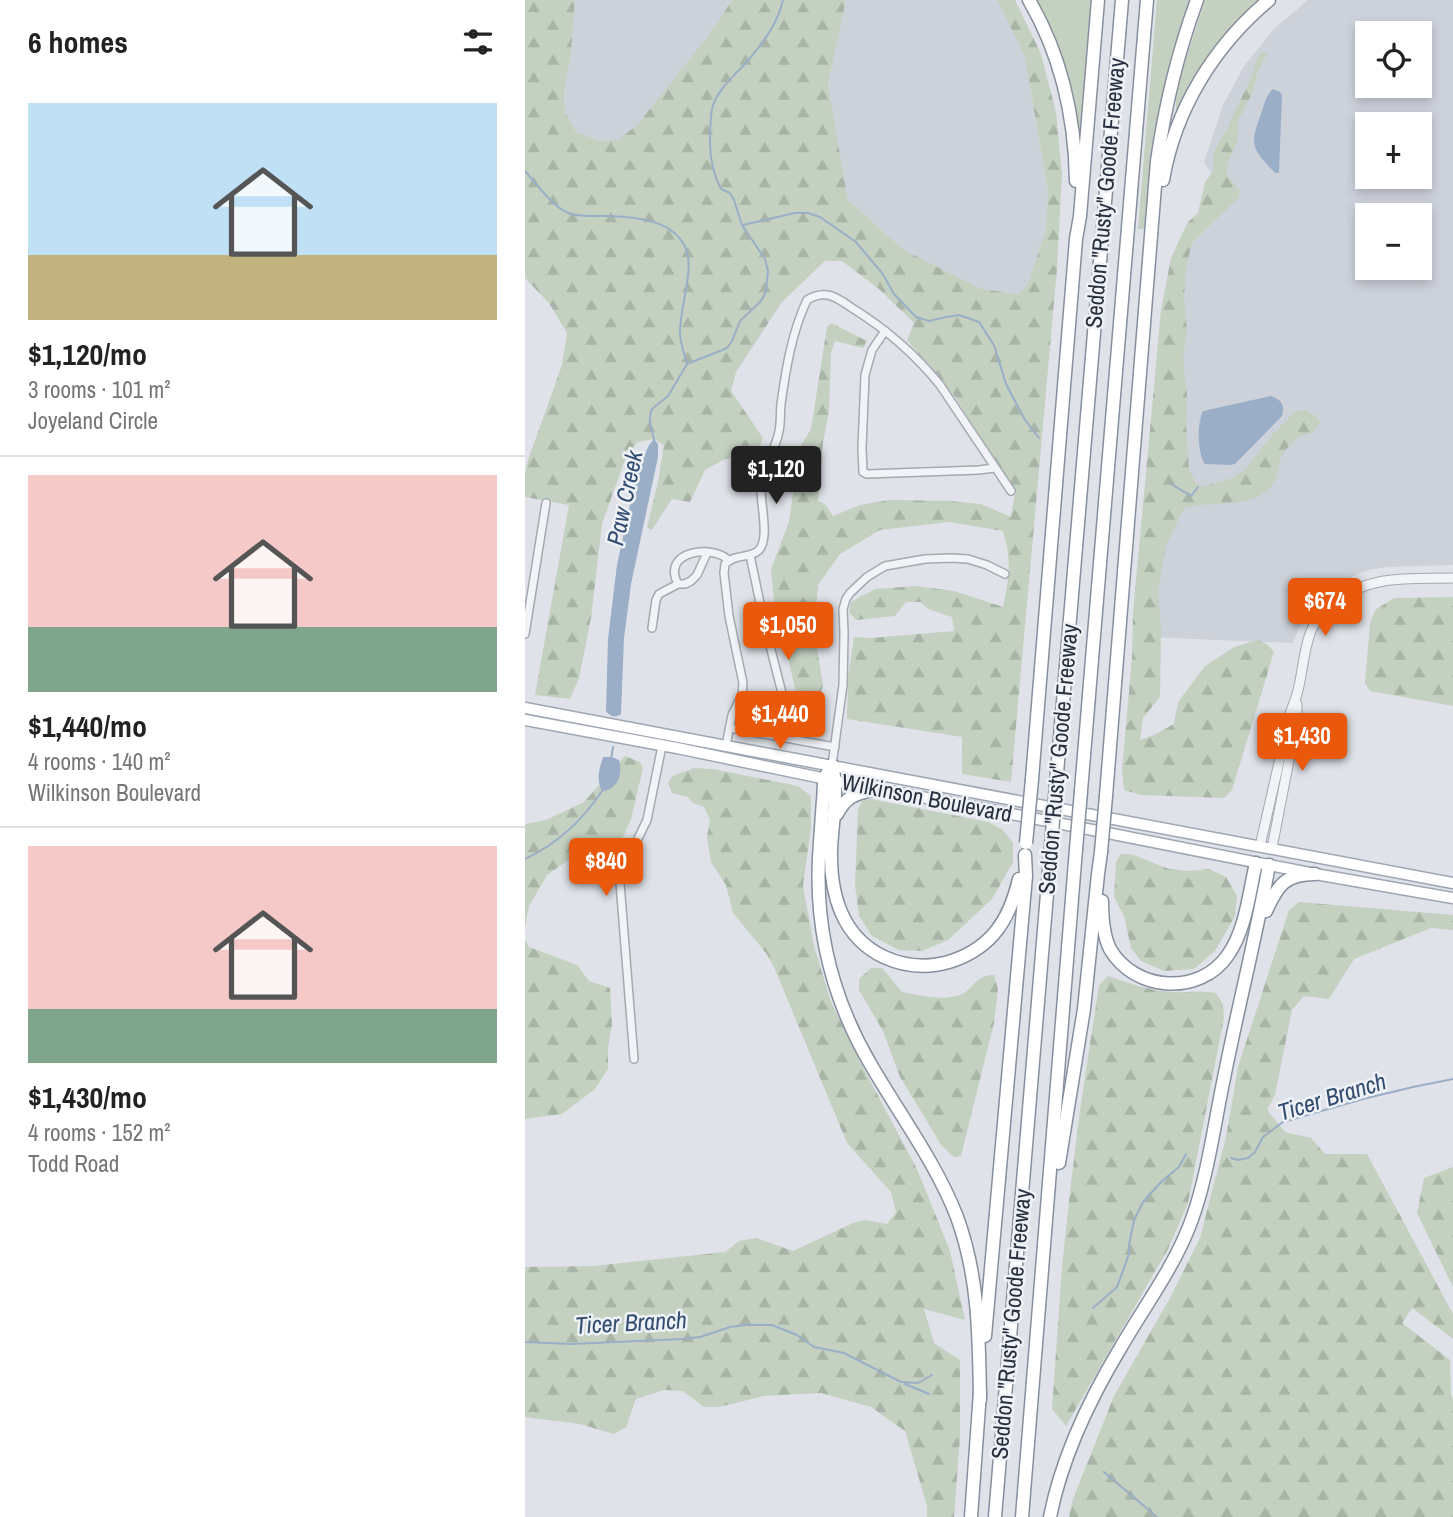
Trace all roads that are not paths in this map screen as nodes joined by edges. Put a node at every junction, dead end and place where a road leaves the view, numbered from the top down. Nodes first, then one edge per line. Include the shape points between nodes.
1 (1029, 0) edge
2 (1098, 0) edge
3 (1122, 0) edge
4 (1147, 0) edge
5 (1197, 0) edge
6 (1269, 0) edge
7 (1152, 224) junction
8 (1076, 239) junction
9 (885, 331) junction
10 (995, 468) junction
11 (1011, 491) dead end
12 (546, 503) dead end
13 (706, 553) junction
14 (750, 555) junction
15 (729, 561) junction
16 (1005, 574) dead end
17 (1453, 578) edge
18 (678, 584) junction
19 (652, 628) dead end
20 (525, 634) edge
21 (1297, 695) junction
22 (738, 703) junction
23 (525, 708) edge
24 (525, 720) edge
25 (730, 728) junction
26 (662, 746) junction
27 (726, 746) junction
28 (835, 747) junction
29 (792, 757) junction
30 (832, 765) junction
31 (830, 780) junction
32 (876, 789) junction
33 (834, 824) junction
34 (1260, 846) junction
35 (1272, 848) junction
36 (1025, 849) junction
37 (1101, 852) junction
38 (1263, 864) junction
39 (1315, 874) junction
40 (1453, 883) edge
41 (1453, 898) edge
42 (1257, 931) junction
43 (634, 1059) dead end
44 (1045, 1242) junction
45 (980, 1400) junction
46 (971, 1517) edge
47 (995, 1517) edge
48 (1022, 1517) edge
49 (1050, 1517) edge

1 - 8 highway via 1053,49 1071,118
2 - 8 highway
3 - 47 highway, Seddon "Rusty" Goode Freeway, bridge
4 - 44 highway, Seddon "Rusty" Goode Freeway, bridge
5 - 7 highway via 1165,111
6 - 7 highway via 1225,44 1189,100 1166,164
7 - 37 highway, bridge
8 - 36 highway, bridge
9 - 10 street via 930,373
9 - 10 street via 872,350 865,376 863,472
9 - 14 street via 831,295 807,300 794,332 779,431 761,485 763,542
10 - 11 street
12 - 20 street
13 - 15 street via 718,553
13 - 18 street via 697,575
13 - 18 street via 683,556 674,570
14 - 15 street
14 - 22 street via 783,697 778,708 772,709
15 - 22 street via 724,573 743,683
16 - 28 street via 968,559 925,559 885,566 850,593 843,609 843,685
17 - 21 street via 1385,580 1338,600 1311,631
18 - 19 street via 659,594
21 - 34 street
21 - 35 street via 1297,719
22 - 25 street
23 - 27 main road, Wilkinson Boulevard
24 - 26 main road, Wilkinson Boulevard
25 - 27 street
25 - 28 street
26 - 29 main road via 669,741 749,755
26 - 31 main road, Wilkinson Boulevard
26 - 43 street via 647,820 620,883
27 - 29 main road, Wilkinson Boulevard
28 - 30 street
29 - 30 main road, Wilkinson Boulevard
30 - 31 highway
30 - 34 main road, Wilkinson Boulevard
31 - 32 main road, Wilkinson Boulevard
31 - 33 highway
31 - 45 highway via 819,846 818,888 827,958 856,1038 927,1157 956,1216 976,1294
32 - 33 highway via 850,797
32 - 38 main road, Wilkinson Boulevard
33 - 36 highway via 833,884 846,923 871,950 904,964 944,963 989,939 1007,916 1015,896
34 - 35 main road, Wilkinson Boulevard
34 - 38 main road
35 - 38 main road
35 - 40 main road, Wilkinson Boulevard
36 - 45 highway
37 - 38 highway via 1103,921 1111,951 1139,976 1167,984 1207,975 1228,956
37 - 44 highway via 1080,1036
38 - 39 main road, Wilkinson Boulevard
38 - 42 highway
39 - 41 main road, Wilkinson Boulevard
39 - 42 highway via 1285,881
42 - 49 highway via 1190,1226 1083,1418
44 - 48 highway, Seddon "Rusty" Goode Freeway
45 - 46 highway

